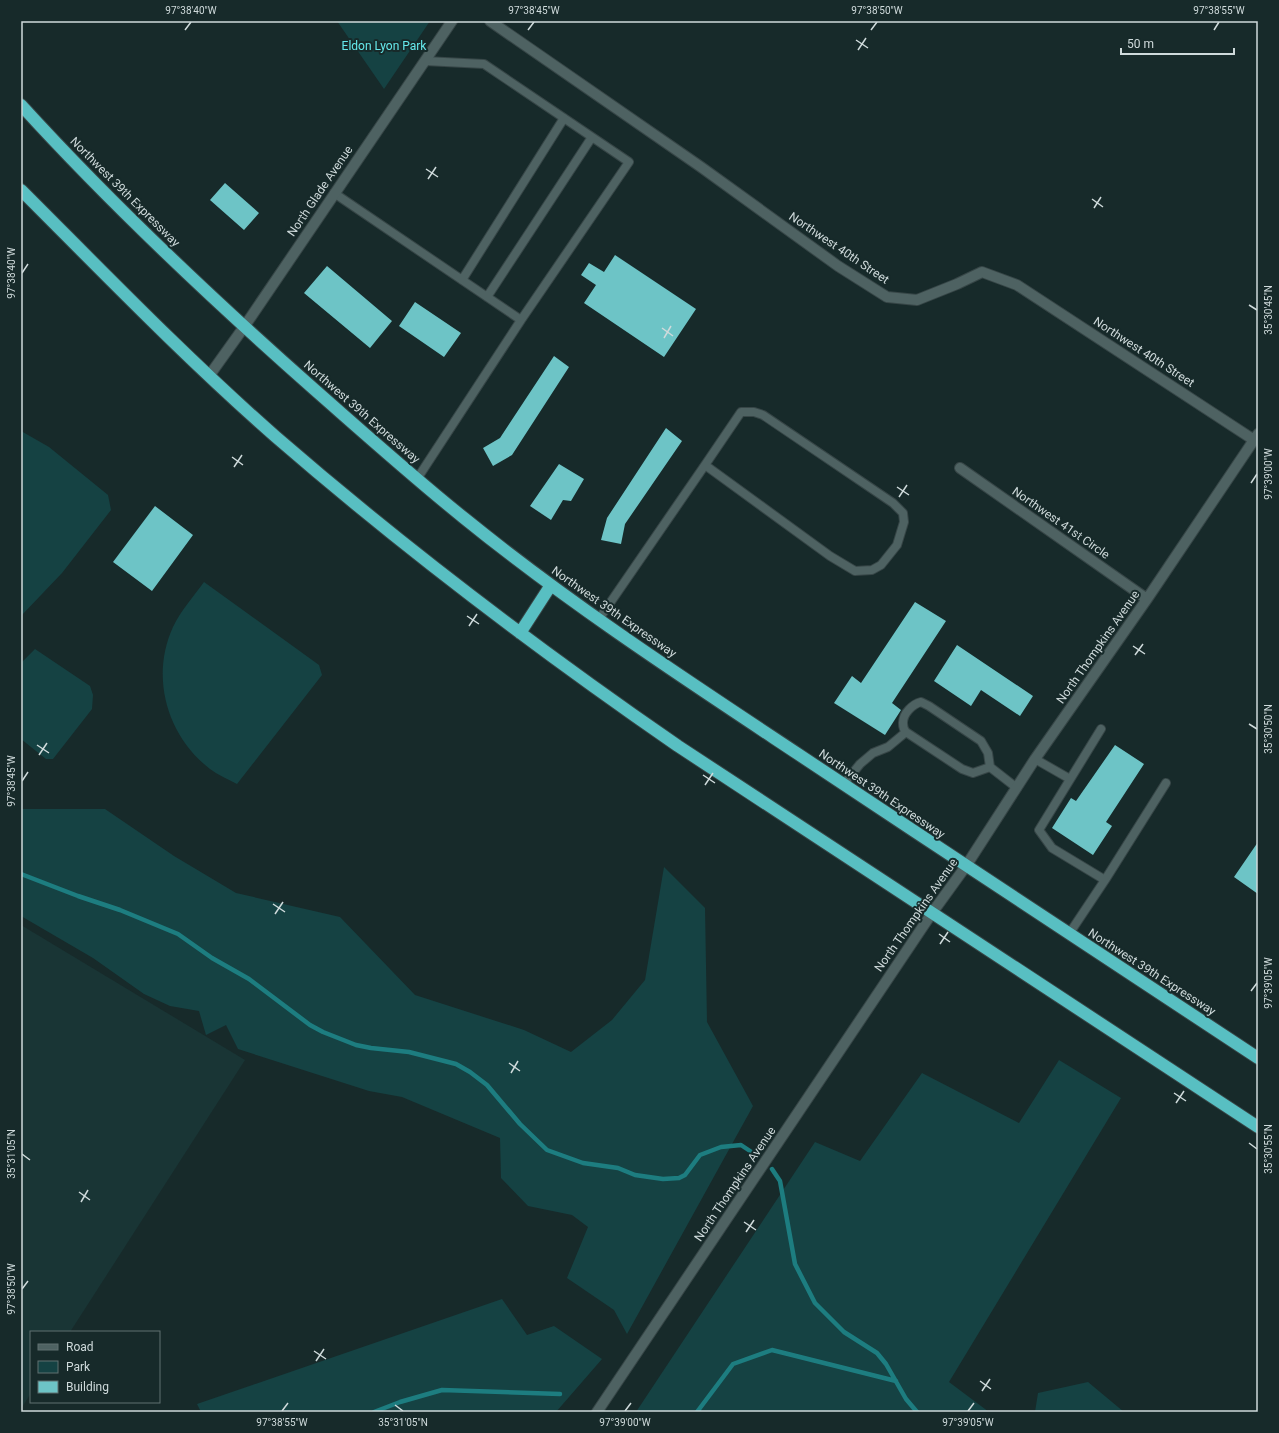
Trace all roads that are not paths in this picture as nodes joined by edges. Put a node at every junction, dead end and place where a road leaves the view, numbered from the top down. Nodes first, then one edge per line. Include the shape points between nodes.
1 (452, 21) edge
2 (490, 21) edge
3 (425, 61) junction
4 (21, 105) edge
5 (564, 118) junction
6 (592, 137) junction
7 (21, 190) edge
8 (334, 193) junction
9 (462, 280) junction
10 (487, 297) junction
11 (521, 320) junction
12 (244, 327) junction
13 (209, 376) junction
14 (1256, 437) edge
15 (705, 465) junction
16 (960, 468) dead end
17 (417, 479) junction
18 (551, 585) junction
19 (1147, 599) junction
20 (599, 619) junction
21 (520, 633) junction
22 (1101, 729) dead end
23 (906, 732) junction
24 (1035, 759) junction
25 (990, 767) junction
26 (1070, 779) junction
27 (1166, 783) dead end
28 (843, 785) junction
29 (1017, 788) junction
30 (966, 866) junction
31 (1105, 880) junction
32 (932, 913) junction
33 (1069, 934) junction
34 (1258, 1058) edge
35 (1258, 1127) edge
36 (597, 1412) edge

1 - 3 street, North Glade Avenue
2 - 14 street, Northwest 40th Street via 701,167 838,266 887,297 917,300 982,272 1017,285
3 - 5 lane via 484,64
3 - 8 street, North Glade Avenue
4 - 12 highway, Northwest 39th Expressway via 147,235
5 - 6 lane
5 - 9 lane
6 - 10 lane
6 - 11 lane via 629,162
7 - 13 highway
8 - 9 lane
8 - 12 street, North Glade Avenue
9 - 10 lane
10 - 11 lane
11 - 17 lane
12 - 13 street, North Glade Avenue
12 - 17 highway, Northwest 39th Expressway
13 - 21 highway via 276,437 396,538
14 - 19 street, North Thompkins Avenue
15 - 15 lane via 741,412 763,415 894,503 903,513 904,522 897,545 881,565 872,570 855,571 830,556
15 - 20 lane
16 - 19 street, Northwest 41st Circle
17 - 18 highway, Northwest 39th Expressway
18 - 20 highway, Northwest 39th Expressway
18 - 21 highway
19 - 24 street, North Thompkins Avenue
20 - 28 highway, Northwest 39th Expressway
21 - 32 highway via 678,746
22 - 26 lane
23 - 25 lane via 962,769 973,773
23 - 25 lane via 902,724 904,717 913,704 921,702 981,741 988,753
23 - 28 lane via 888,747 873,753
24 - 26 lane
24 - 29 street, North Thompkins Avenue
25 - 29 lane
26 - 31 lane via 1039,830 1052,848
27 - 31 lane
28 - 30 highway, Northwest 39th Expressway
29 - 30 street, North Thompkins Avenue
30 - 32 street, North Thompkins Avenue
30 - 33 highway, Northwest 39th Expressway
31 - 33 lane
32 - 35 highway
32 - 36 street, North Thompkins Avenue
33 - 34 highway, Northwest 39th Expressway

